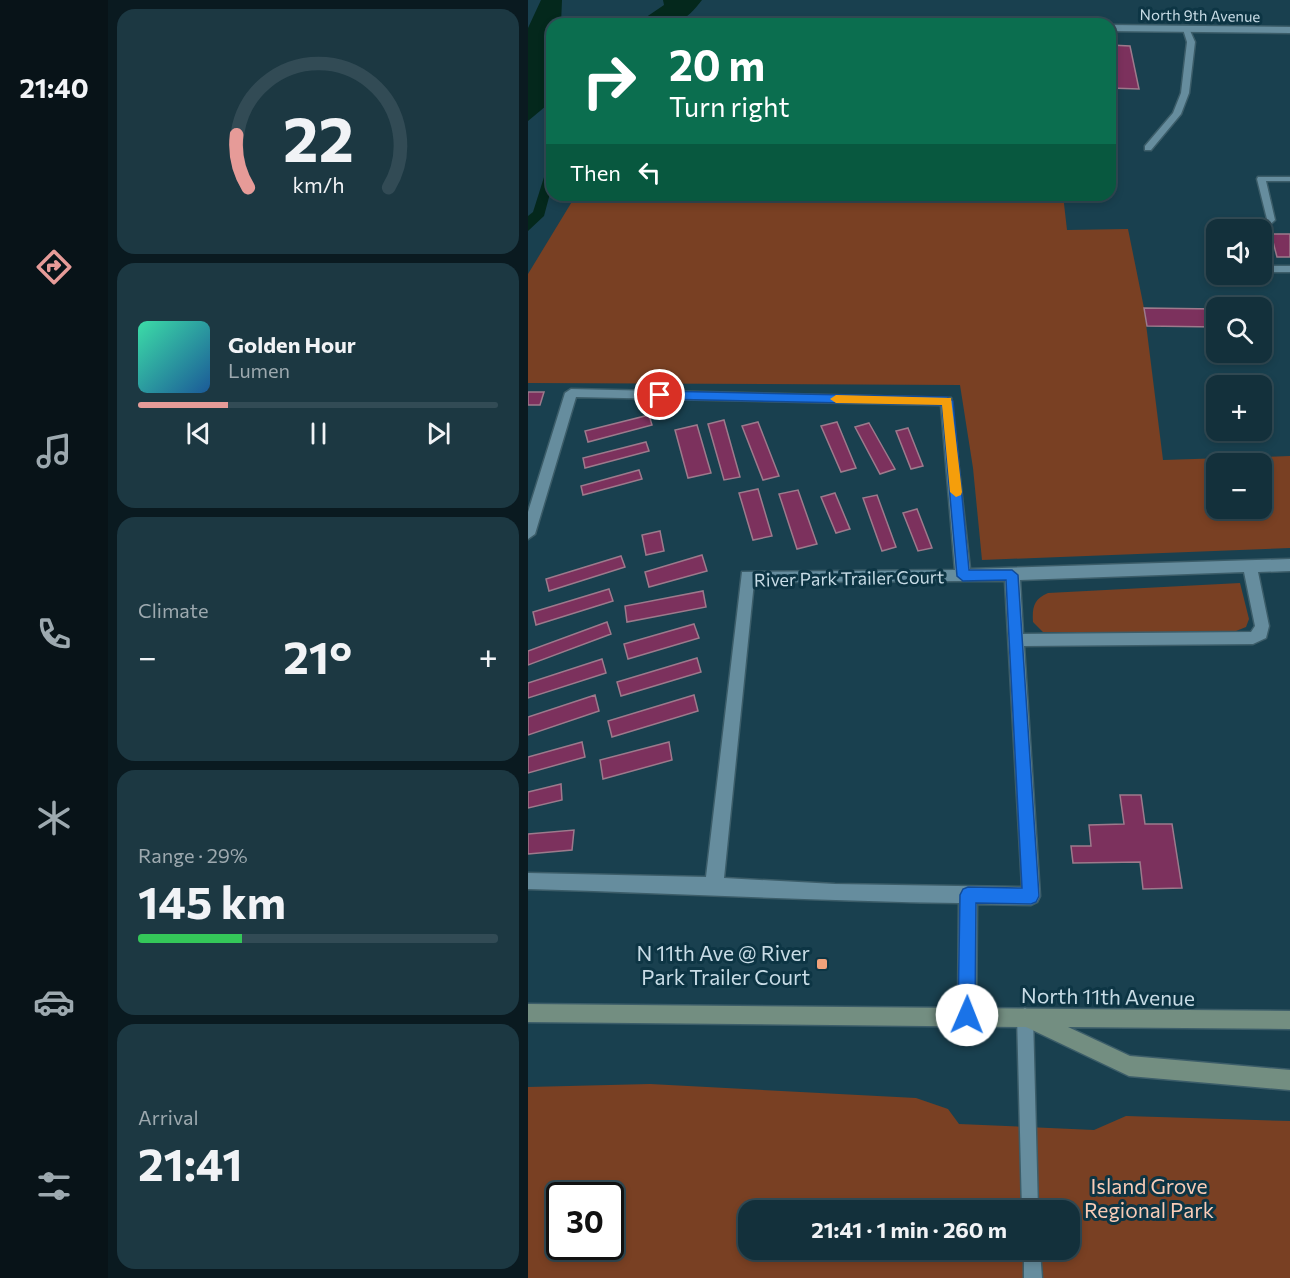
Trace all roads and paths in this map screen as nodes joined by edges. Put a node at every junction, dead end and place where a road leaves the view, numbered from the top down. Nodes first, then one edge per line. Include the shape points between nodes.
1 (1116, 28) edge
2 (1185, 28) junction
3 (1290, 30) edge
4 (1148, 148) dead end
5 (1290, 178) edge
6 (1271, 219) edge
7 (1272, 269) edge
8 (1290, 269) edge
9 (528, 534) edge
10 (1290, 565) edge
11 (1250, 567) junction
12 (1012, 575) junction
13 (963, 576) junction
14 (1016, 640) junction
15 (528, 881) edge
16 (714, 886) junction
17 (968, 895) junction
18 (528, 1012) edge
19 (967, 1015) junction
20 (1025, 1016) junction
21 (1290, 1020) edge
22 (1290, 1080) edge
23 (1030, 1200) edge
24 (1032, 1260) edge
25 (1033, 1278) edge

1 - 2 street, North 9th Avenue
2 - 3 street, North 9th Avenue
2 - 4 lane via 1191,42 1185,93 1177,114
5 - 6 lane via 1261,179
7 - 8 lane
9 - 13 street, River Park Trailer Court via 571,393 947,401
10 - 11 street
11 - 12 street
11 - 14 street via 1262,626 1260,634 1253,638
12 - 13 street
12 - 14 street
13 - 16 street, River Park Trailer Court via 747,576
14 - 17 street via 1031,896
15 - 16 street
16 - 17 street
17 - 19 street
18 - 19 main road, North 11th Avenue
19 - 20 main road, North 11th Avenue
20 - 21 main road, North 11th Avenue
20 - 22 main road via 1129,1066
20 - 23 lane
24 - 25 lane

